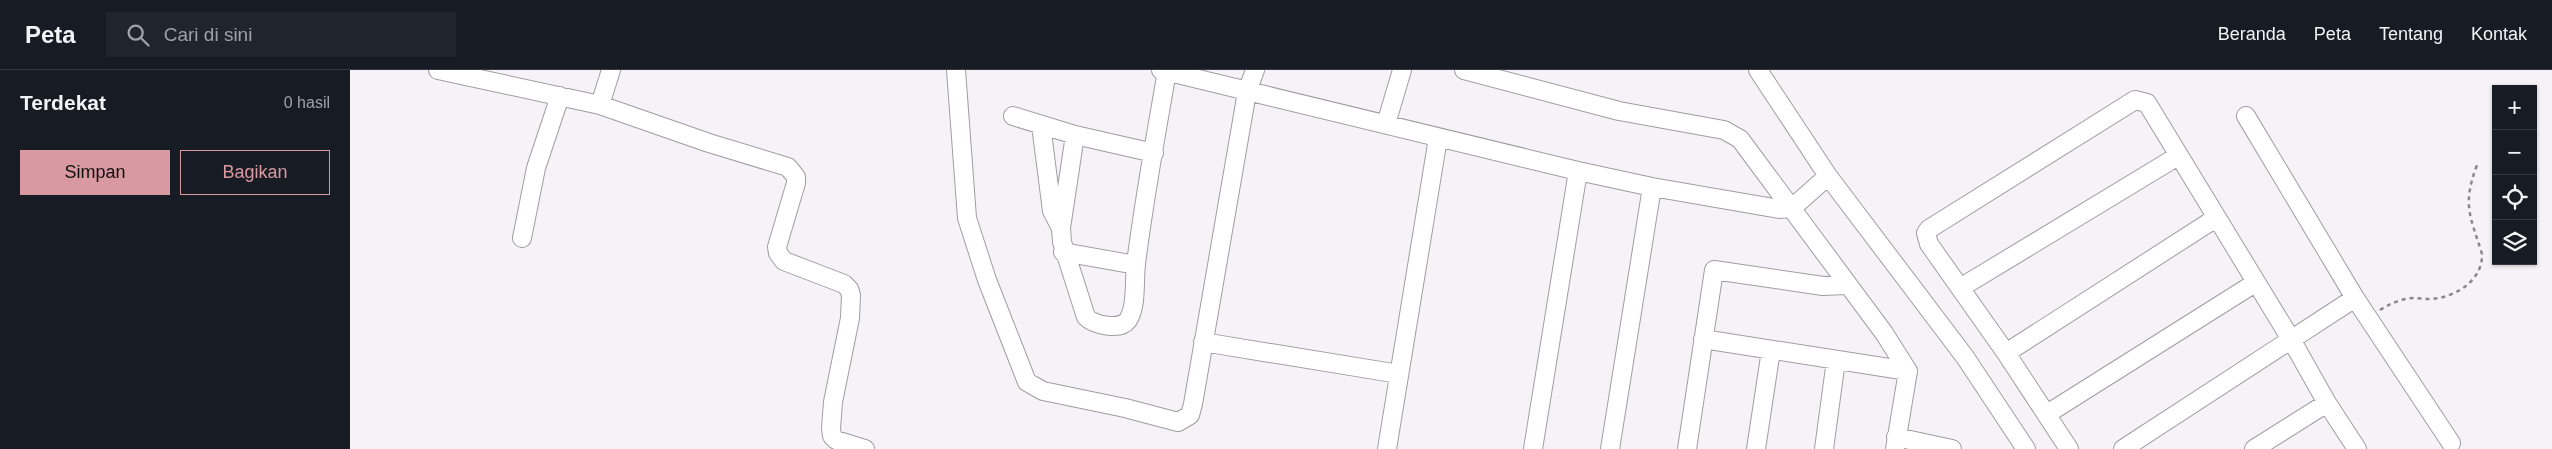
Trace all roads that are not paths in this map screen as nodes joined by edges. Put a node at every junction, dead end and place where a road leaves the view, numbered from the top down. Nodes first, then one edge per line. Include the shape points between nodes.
1 (438, 70) edge
2 (610, 70) edge
3 (956, 70) edge
4 (1255, 70) edge
5 (1402, 70) edge
6 (1464, 70) edge
7 (1758, 70) edge
8 (1164, 71) edge
9 (1247, 92) junction
10 (560, 96) junction
11 (600, 104) junction
12 (1013, 116) dead end
13 (2246, 116) dead end
14 (1386, 124) junction
15 (1041, 125) junction
16 (1075, 135) junction
17 (1438, 138) junction
18 (1154, 153) junction
19 (2178, 156) junction
20 (1578, 171) junction
21 (1828, 176) junction
22 (1652, 187) junction
23 (1792, 208) junction
24 (2216, 218) junction
25 (1062, 228) junction
26 (522, 238) dead end
27 (1064, 252) junction
28 (1136, 265) junction
29 (2255, 282) junction
30 (1846, 285) junction
31 (1960, 288) junction
32 (2355, 298) junction
33 (1703, 338) junction
34 (2292, 340) junction
35 (1204, 342) junction
36 (1771, 350) junction
37 (2006, 353) junction
38 (1836, 360) junction
39 (1908, 371) junction
40 (1399, 374) junction
41 (2327, 403) junction
42 (2047, 414) junction
43 (1896, 443) edge
44 (2451, 443) dead end
45 (865, 449) edge
46 (1387, 449) edge
47 (1533, 449) edge
48 (1610, 449) edge
49 (1687, 449) edge
50 (1756, 449) edge
51 (1824, 449) edge
52 (1952, 449) edge
53 (2026, 449) edge
54 (2069, 449) edge
55 (2123, 449) edge
56 (2254, 449) edge
57 (2357, 449) edge

1 - 10 street
2 - 11 street
3 - 35 street via 967,218 987,280 1027,382 1043,391 1183,421 1190,415
4 - 9 street
5 - 14 street
6 - 23 street via 1619,111 1734,134
7 - 21 street
8 - 9 street
8 - 18 street
9 - 14 street
9 - 35 street
10 - 11 street
10 - 26 street via 536,168
11 - 45 street via 708,143 788,166 793,171 796,184 778,253 784,261 844,284 849,289 850,318 831,428 836,440
12 - 15 street
13 - 32 street
14 - 17 street
15 - 16 street
15 - 25 street via 1052,211
16 - 18 street
16 - 25 street
17 - 20 street
17 - 40 street
18 - 28 street
19 - 24 street
19 - 31 street
19 - 31 street via 2147,104 2135,100 2129,103 1929,229 1926,237 1929,244
20 - 22 street
20 - 47 street
21 - 23 street
21 - 53 street via 1965,357
22 - 23 street via 1779,209
22 - 48 street
23 - 30 street
24 - 29 street
24 - 37 street
25 - 27 street
27 - 28 street
27 - 28 street via 1086,317 1091,322 1102,324 1122,325 1130,317
29 - 34 street
29 - 42 street
30 - 33 street via 1823,286 1714,270
30 - 39 street
31 - 37 street
32 - 34 street
32 - 44 street
33 - 36 street
33 - 49 street
34 - 41 street
34 - 55 street
35 - 40 street
36 - 38 street
36 - 50 street
37 - 42 street
38 - 39 street
38 - 51 street
39 - 43 street
40 - 46 street
41 - 56 street
41 - 57 street
42 - 54 street
43 - 52 street

